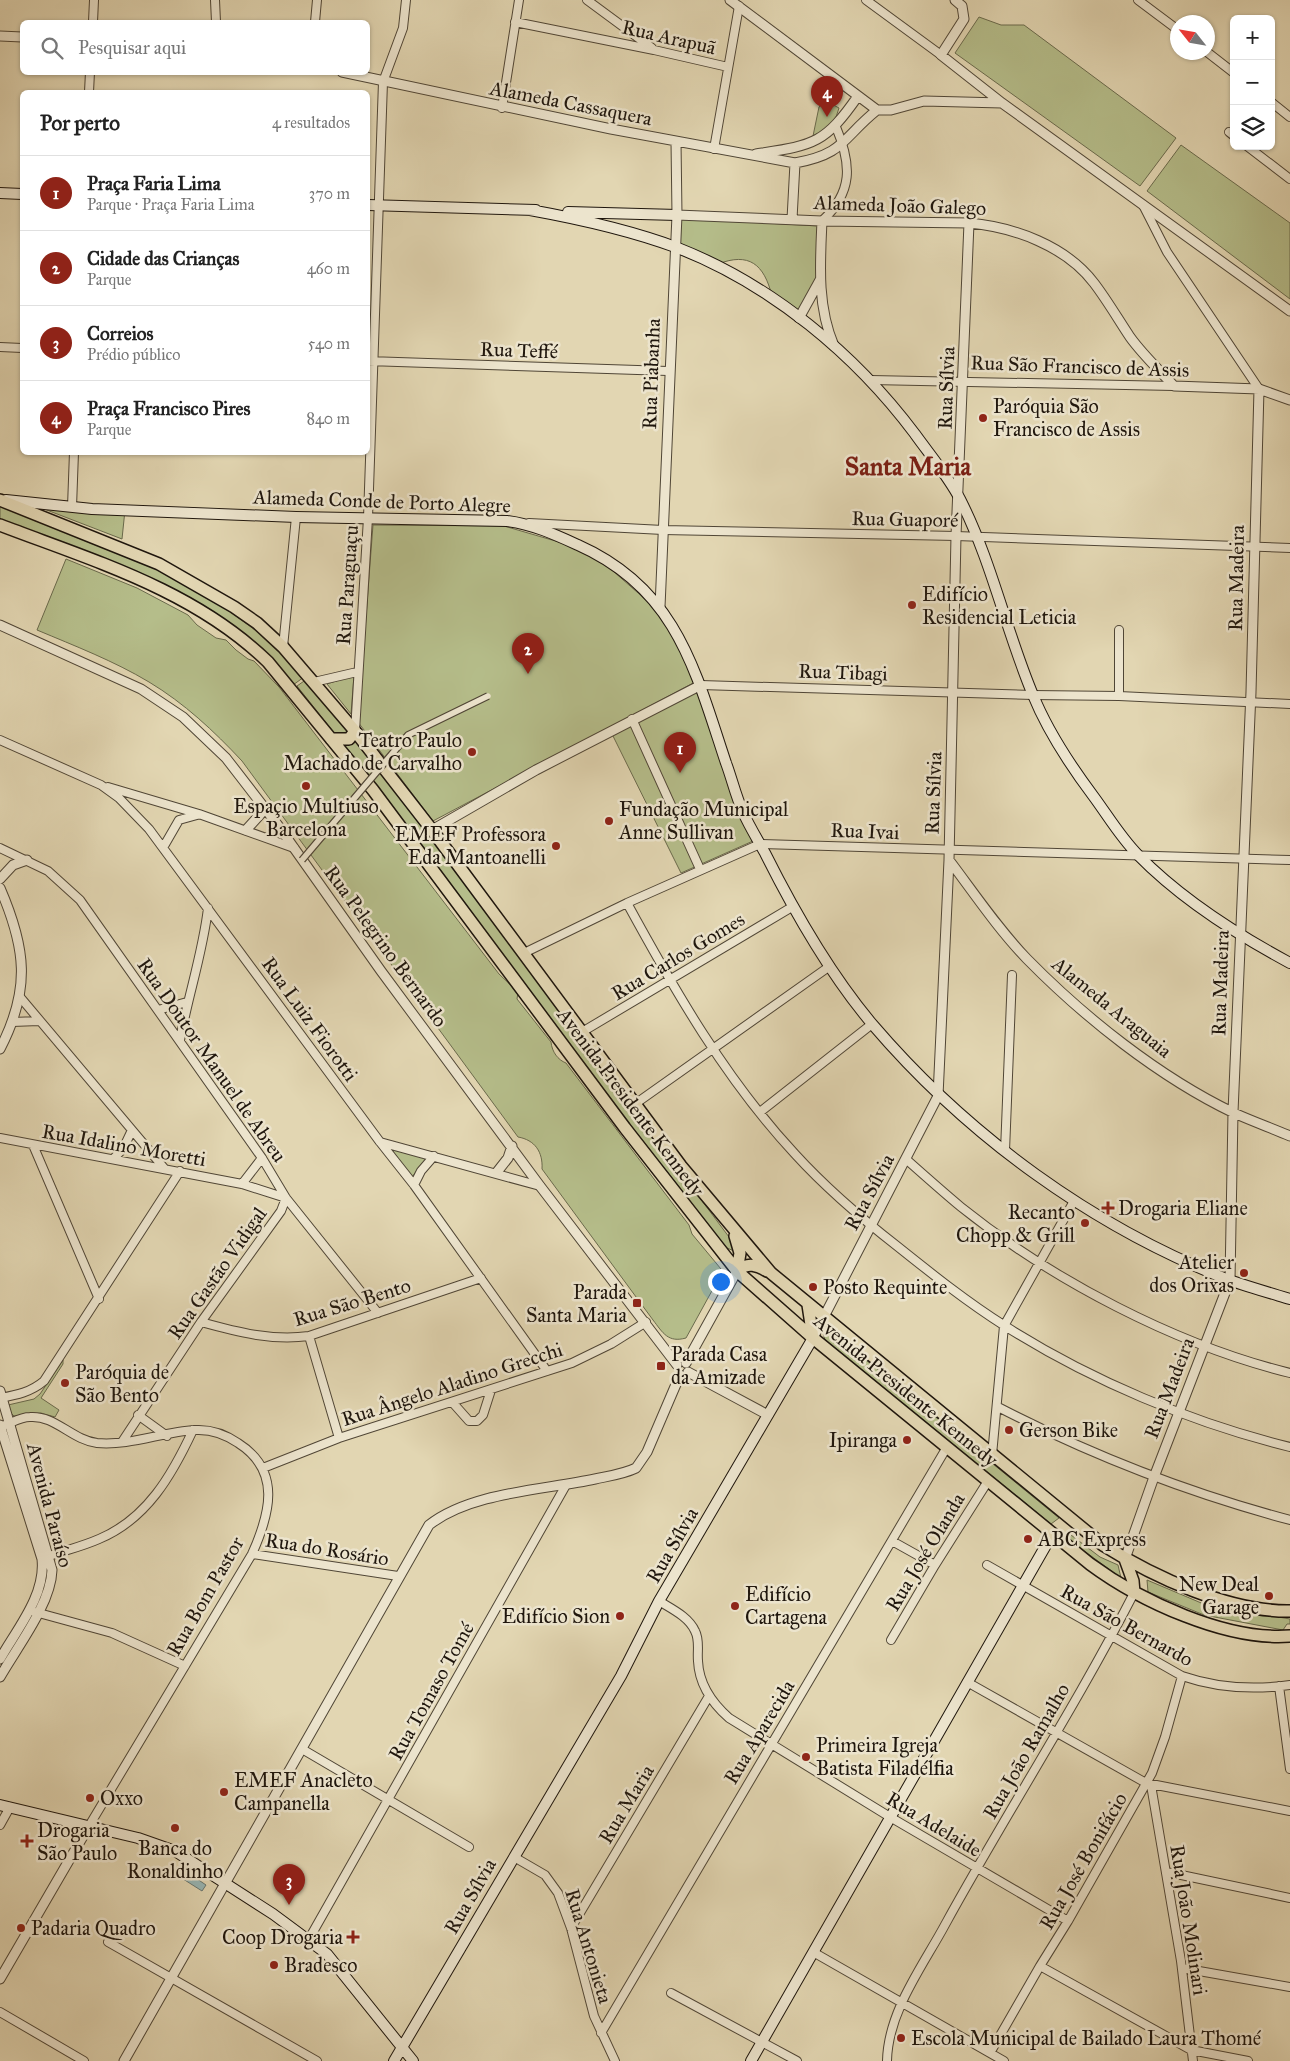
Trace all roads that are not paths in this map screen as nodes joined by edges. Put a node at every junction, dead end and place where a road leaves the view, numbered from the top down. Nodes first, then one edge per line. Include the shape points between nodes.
1 (94, 0) edge
2 (215, 0) edge
3 (317, 0) edge
4 (406, 0) edge
5 (519, 0) edge
6 (588, 0) edge
7 (730, 0) edge
8 (866, 0) edge
9 (955, 0) edge
10 (1138, 0) edge
11 (739, 6) junction
12 (93, 20) edge
13 (216, 20) edge
14 (316, 20) edge
15 (516, 22) junction
16 (1170, 24) edge
17 (0, 36) edge
18 (20, 37) edge
19 (654, 50) junction
20 (941, 54) junction
21 (1215, 58) edge
22 (728, 67) junction
23 (1230, 70) edge
24 (90, 75) edge
25 (354, 75) edge
26 (383, 82) junction
27 (89, 90) edge
28 (858, 96) junction
29 (1002, 103) junction
30 (1275, 105) edge
31 (502, 108) junction
32 (877, 110) junction
33 (1290, 117) edge
34 (836, 127) junction
35 (676, 142) junction
36 (842, 146) junction
37 (714, 149) junction
38 (1252, 150) edge
39 (748, 156) junction
40 (795, 164) junction
41 (1290, 179) edge
42 (0, 193) edge
43 (20, 194) edge
44 (1143, 203) junction
45 (370, 205) edge
46 (379, 205) junction
47 (530, 210) junction
48 (677, 215) junction
49 (792, 219) junction
50 (822, 221) junction
51 (969, 223) junction
52 (675, 247) junction
53 (820, 280) junction
54 (1290, 311) edge
55 (799, 318) junction
56 (0, 347) edge
57 (834, 347) junction
58 (20, 348) edge
59 (370, 361) edge
60 (668, 372) junction
61 (871, 380) junction
62 (964, 380) junction
63 (1174, 386) junction
64 (1259, 389) junction
65 (1290, 400) edge
66 (74, 455) edge
67 (369, 455) edge
68 (958, 496) junction
69 (0, 500) edge
70 (72, 507) junction
71 (296, 517) junction
72 (368, 518) junction
73 (520, 522) junction
74 (0, 525) edge
75 (663, 530) junction
76 (956, 536) junction
77 (977, 537) junction
78 (1254, 548) junction
79 (1290, 548) edge
80 (660, 607) junction
81 (0, 626) edge
82 (1119, 630) dead end
83 (283, 647) junction
84 (357, 672) junction
85 (314, 682) junction
86 (700, 685) junction
87 (953, 693) junction
88 (296, 695) junction
89 (1033, 695) junction
90 (488, 696) dead end
91 (1119, 696) junction
92 (1250, 703) junction
93 (1290, 704) edge
94 (632, 719) junction
95 (355, 731) junction
96 (331, 739) junction
97 (0, 740) edge
98 (101, 785) junction
99 (266, 808) junction
100 (199, 814) junction
101 (246, 830) junction
102 (432, 830) junction
103 (760, 844) junction
104 (164, 846) junction
105 (0, 848) edge
106 (294, 848) junction
107 (1137, 854) junction
108 (949, 855) junction
109 (1244, 858) junction
110 (27, 860) junction
111 (302, 860) junction
112 (1290, 860) edge
113 (700, 869) junction
114 (0, 879) edge
115 (0, 888) edge
116 (628, 903) junction
117 (792, 907) junction
118 (208, 908) junction
119 (1239, 935) junction
120 (524, 954) junction
121 (1290, 963) edge
122 (830, 966) junction
123 (1012, 975) dead end
124 (670, 980) junction
125 (20, 997) junction
126 (187, 1002) junction
127 (158, 1010) junction
128 (39, 1021) junction
129 (12, 1022) junction
130 (872, 1024) junction
131 (582, 1032) junction
132 (180, 1040) junction
133 (0, 1049) edge
134 (713, 1049) junction
135 (938, 1096) junction
136 (635, 1104) junction
137 (760, 1112) junction
138 (1233, 1112) junction
139 (132, 1130) junction
140 (1290, 1136) edge
141 (0, 1138) edge
142 (380, 1142) junction
143 (33, 1145) junction
144 (512, 1146) junction
145 (1005, 1151) junction
146 (434, 1156) junction
147 (262, 1158) junction
148 (113, 1159) junction
149 (907, 1160) junction
150 (164, 1168) junction
151 (180, 1171) junction
152 (497, 1172) junction
153 (242, 1184) junction
154 (414, 1185) junction
155 (540, 1186) junction
156 (286, 1198) junction
157 (1074, 1201) junction
158 (871, 1225) junction
159 (732, 1229) junction
160 (1040, 1263) junction
161 (737, 1271) junction
162 (771, 1273) junction
163 (481, 1278) junction
164 (1230, 1280) junction
165 (99, 1298) junction
166 (1290, 1299) edge
167 (808, 1305) junction
168 (378, 1313) junction
169 (824, 1317) junction
170 (201, 1322) junction
171 (646, 1322) junction
172 (1004, 1326) junction
173 (309, 1336) junction
174 (813, 1338) junction
175 (1204, 1345) junction
176 (683, 1368) junction
177 (547, 1372) junction
178 (1290, 1373) edge
179 (491, 1390) junction
180 (1, 1395) edge
181 (453, 1403) junction
182 (998, 1407) junction
183 (1178, 1412) junction
184 (138, 1415) junction
185 (768, 1415) junction
186 (3, 1425) edge
187 (193, 1430) junction
188 (167, 1436) junction
189 (339, 1438) junction
190 (122, 1442) junction
191 (947, 1447) junction
192 (1290, 1447) edge
193 (992, 1455) junction
194 (263, 1468) junction
195 (1154, 1477) junction
196 (988, 1481) junction
197 (566, 1485) junction
198 (1290, 1520) edge
199 (1079, 1527) junction
200 (1052, 1533) junction
201 (892, 1541) junction
202 (252, 1554) junction
203 (45, 1558) junction
204 (1125, 1559) junction
205 (935, 1565) junction
206 (987, 1565) dead end
207 (398, 1576) junction
208 (1024, 1586) junction
209 (1134, 1593) junction
210 (659, 1602) junction
211 (33, 1611) junction
212 (1290, 1612) edge
213 (1290, 1636) edge
214 (1112, 1637) junction
215 (891, 1640) dead end
216 (0, 1659) edge
217 (185, 1666) junction
218 (1182, 1676) junction
219 (0, 1677) edge
220 (967, 1682) junction
221 (1290, 1685) edge
222 (1279, 1686) junction
223 (709, 1696) junction
224 (1055, 1734) junction
225 (770, 1745) junction
226 (302, 1750) junction
227 (1290, 1769) edge
228 (1148, 1784) junction
229 (389, 1799) junction
230 (5, 1806) edge
231 (1290, 1811) edge
232 (890, 1817) junction
233 (0, 1824) edge
234 (90, 1826) junction
235 (469, 1847) dead end
236 (514, 1857) junction
237 (977, 1868) junction
238 (1167, 1872) junction
239 (225, 1883) junction
240 (1290, 1898) edge
241 (1068, 1921) junction
242 (571, 1928) junction
243 (310, 1939) junction
244 (108, 1942) dead end
245 (813, 1952) junction
246 (1040, 1966) junction
247 (1182, 1968) junction
248 (0, 1979) edge
249 (171, 1979) junction
250 (1290, 1987) edge
251 (671, 1993) dead end
252 (902, 2004) junction
253 (0, 2012) edge
254 (601, 2033) junction
255 (762, 2041) junction
256 (401, 2049) junction
257 (1191, 2050) junction
258 (990, 2053) junction
259 (84, 2061) edge
260 (124, 2061) edge
261 (317, 2061) edge
262 (394, 2061) edge
263 (413, 2061) edge
264 (616, 2061) edge
265 (751, 2061) edge
266 (797, 2061) edge
267 (887, 2061) edge
268 (1004, 2061) edge
269 (1193, 2061) edge
270 (1248, 2061) edge

1 - 12 street
2 - 13 street
3 - 14 street
4 - 26 street, Rua Paraguaçu via 403,28
5 - 15 street
6 - 19 street
7 - 11 street
8 - 20 street
9 - 20 street via 962,6 964,19
10 - 16 street
11 - 22 street
11 - 28 street
15 - 19 street, Rua Arapuã
15 - 31 street
17 - 18 street
19 - 22 street, Rua Arapuã
20 - 29 street
21 - 23 street
22 - 37 street
24 - 27 street
25 - 26 street, Alameda Cassaquera
26 - 31 street, Alameda Cassaquera
26 - 46 street, Rua Paraguaçu
28 - 32 street
28 - 34 street
29 - 32 street via 924,101 891,110
29 - 44 street
30 - 33 street
31 - 35 street, Alameda Cassaquera
32 - 36 street
34 - 36 street
34 - 39 street via 810,144
35 - 37 street, Alameda Cassaquera
35 - 48 street, Rua Piabanha
36 - 40 street via 820,158
36 - 50 street via 846,186 836,206
37 - 39 street, Alameda Cassaquera
38 - 41 street
39 - 40 street, Alameda Cassaquera
40 - 49 street
42 - 43 main road
44 - 54 street
44 - 64 street via 1168,252
45 - 46 main road
46 - 47 main road
46 - 59 street, Rua Paraguaçu
47 - 48 main road
47 - 52 main road via 600,224
48 - 49 street, Alameda João Galego
48 - 52 street, Rua Piabanha
49 - 50 street, Alameda João Galego
50 - 51 street, Alameda João Galego
50 - 53 street
51 - 62 street, Rua Sílvia
51 - 63 street, Alameda João Galego via 1015,232 1039,241 1076,263 1094,283 1132,339
52 - 55 main road via 745,282
52 - 60 street, Rua Piabanha
53 - 55 street
53 - 57 street via 824,316
55 - 57 main road
56 - 58 street
57 - 61 main road
59 - 60 street, Rua Teffé
60 - 75 street, Rua Piabanha
61 - 62 street, Rua São Francisco de Assis
61 - 68 main road via 908,424
62 - 63 street, Rua São Francisco de Assis
62 - 68 street, Rua Sílvia
63 - 64 street, Rua São Francisco de Assis
64 - 65 street
64 - 78 street, Rua Madeira
66 - 70 street
67 - 72 street, Rua Paraguaçu
68 - 76 street, Rua Sílvia
68 - 77 main road
69 - 70 main road, Alameda Conde de Porto Alegre
69 - 83 main road, Avenida Presidente Kennedy via 159,564 234,607
70 - 71 main road, Alameda Conde de Porto Alegre
71 - 72 main road, Alameda Conde de Porto Alegre
71 - 83 street
72 - 73 main road, Alameda Conde de Porto Alegre
72 - 84 street, Rua Paraguaçu
73 - 75 street, Rua Guaporé
73 - 80 main road, Alameda Conde de Porto Alegre via 592,552 631,578
74 - 88 main road, Avenida Presidente Kennedy via 144,579 198,609 256,650
75 - 76 street, Rua Guaporé
75 - 80 street, Rua Piabanha
76 - 77 street, Rua Guaporé
76 - 87 street, Rua Sílvia
77 - 78 street, Rua Guaporé
77 - 89 main road
78 - 79 street, Rua Guaporé
78 - 92 street, Rua Madeira
80 - 86 main road, Alameda Conde de Porto Alegre via 678,633
81 - 99 street, Rua Pelegrino Bernardo via 160,700 226,758
82 - 91 street
83 - 85 main road, Avenida Presidente Kennedy
84 - 85 street, Rua Paraguaçu
84 - 95 street, Rua Paraguaçu
85 - 88 main road
85 - 95 main road, Avenida Presidente Kennedy
86 - 87 street, Rua Tibagi
86 - 94 street, Rua Tibagi
86 - 103 main road, Alameda Conde de Porto Alegre via 743,812
87 - 89 street, Rua Tibagi
87 - 108 street, Rua Sílvia
88 - 96 main road, Avenida Presidente Kennedy
89 - 91 street, Rua Tibagi
89 - 107 main road via 1055,741
90 - 111 street, bridge via 408,735
91 - 92 street, Rua Tibagi
92 - 93 street, Rua Tibagi
92 - 109 street, Rua Madeira
94 - 102 street, Rua Tibagi
94 - 113 street
95 - 96 main road via 349,739
95 - 102 main road, Avenida Presidente Kennedy
96 - 161 main road, Avenida Presidente Kennedy
97 - 98 street, Rua Luiz Fiorotti
98 - 100 street
98 - 104 street, Rua Luiz Fiorotti via 134,812
99 - 101 street
99 - 106 street, Rua Pelegrino Bernardo
100 - 101 street
100 - 104 street via 179,820
101 - 106 street
102 - 120 main road, Avenida Presidente Kennedy
103 - 108 street, Rua Ivai
103 - 113 street, Rua Ivai
103 - 117 main road, Alameda Conde de Porto Alegre
104 - 118 street, Rua Luiz Fiorotti
105 - 110 street, Rua Doutor Manuel de Abreu
106 - 111 street, Rua Pelegrino Bernardo
107 - 108 street, Rua Ivai
107 - 109 street, Rua Ivai
107 - 119 main road via 1168,882
108 - 135 street, Rua Sílvia
108 - 138 street, Alameda Araguaia via 1009,939 1068,998 1126,1045
109 - 112 street, Rua Ivai
109 - 119 street, Rua Madeira
110 - 114 street via 12,865
110 - 127 street, Rua Doutor Manuel de Abreu via 48,871 80,900
111 - 144 street, Rua Pelegrino Bernardo
113 - 116 street, Rua Ivai
115 - 125 street via 14,920 19,942
116 - 120 street, Rua Ivai
116 - 124 street
117 - 122 main road, Alameda Conde de Porto Alegre
117 - 124 street, Rua Carlos Gomes
118 - 126 street via 206,933
118 - 142 street, Rua Luiz Fiorotti
119 - 121 main road
119 - 138 street, Rua Madeira
120 - 131 main road, Avenida Presidente Kennedy
122 - 130 main road, Alameda Conde de Porto Alegre
122 - 134 street
123 - 145 street
124 - 131 street, Rua Carlos Gomes
124 - 134 street
125 - 128 street
125 - 129 street
126 - 127 street
126 - 132 street
127 - 132 street, Rua Doutor Manuel de Abreu
128 - 129 street
128 - 139 street
129 - 133 street
130 - 135 main road, Alameda Conde de Porto Alegre
130 - 137 street
131 - 136 main road, Avenida Presidente Kennedy
132 - 147 street, Rua Doutor Manuel de Abreu
134 - 136 street
134 - 137 street
135 - 145 main road, Alameda Conde de Porto Alegre
135 - 149 street, Rua Sílvia
136 - 159 main road, Avenida Presidente Kennedy
137 - 158 street via 794,1154
138 - 140 street, Alameda Araguaia
138 - 164 street, Rua Madeira
139 - 148 street via 123,1149
139 - 150 street
141 - 143 street, Rua Idalino Moretti
142 - 146 street
142 - 154 street, Rua Luiz Fiorotti
143 - 148 street, Rua Idalino Moretti
143 - 165 street
144 - 152 street via 508,1158
144 - 155 street, Rua Pelegrino Bernardo
145 - 157 main road, Alameda Conde de Porto Alegre
146 - 152 street
146 - 154 street via 424,1166
147 - 153 street
147 - 156 street, Rua Doutor Manuel de Abreu
148 - 150 street, Rua Idalino Moretti
149 - 158 street, Rua Sílvia
149 - 160 street via 962,1208
150 - 151 street, Rua Idalino Moretti
151 - 153 street, Rua Idalino Moretti
151 - 165 street
152 - 155 street
153 - 156 street, Rua Idalino Moretti
154 - 163 street, Rua Luiz Fiorotti
155 - 171 street, Rua Pelegrino Bernardo
156 - 168 street, Rua Doutor Manuel de Abreu
156 - 170 street, Rua Gastão Vidigal via 281,1211
157 - 160 street
157 - 164 main road, Alameda Conde de Porto Alegre via 1170,1254
158 - 169 street, Rua Sílvia
158 - 172 street
159 - 161 main road via 740,1253
159 - 162 main road, Avenida Presidente Kennedy
160 - 172 street
160 - 175 street via 1104,1300
161 - 162 main road via 751,1265
161 - 174 main road, Avenida Presidente Kennedy
161 - 176 street
162 - 167 main road, Avenida Presidente Kennedy
163 - 168 street, Rua São Bento
163 - 177 street, Rua Luiz Fiorotti
164 - 166 main road, Alameda Conde de Porto Alegre
164 - 175 street, Rua Madeira
165 - 180 street via 44,1381 25,1393
167 - 169 main road, Avenida Presidente Kennedy
167 - 174 main road
168 - 173 street, Rua São Bento
169 - 174 street, Rua Sílvia
169 - 193 main road, Avenida Presidente Kennedy
170 - 173 street, Rua São Bento via 258,1336
170 - 184 street, Rua Gastão Vidigal
171 - 176 street, Rua Pelegrino Bernardo via 666,1353
171 - 177 street, Rua Ângelo Aladino Grecchi via 594,1353
172 - 182 street
172 - 183 street via 1092,1373
173 - 189 street
174 - 185 main road, Rua Sílvia
174 - 191 main road, Avenida Presidente Kennedy
175 - 178 street
175 - 183 street, Rua Madeira
176 - 185 street, Rua Pelegrino Bernardo
176 - 197 street via 636,1468
177 - 179 street, Rua Ângelo Aladino Grecchi
179 - 181 street, Rua Ângelo Aladino Grecchi
179 - 181 street via 483,1415 477,1421 469,1421
180 - 186 street, Avenida Paraíso
181 - 189 street, Rua Ângelo Aladino Grecchi
182 - 193 street
182 - 195 street via 1052,1435
183 - 192 street via 1240,1434
183 - 195 street, Rua Madeira
184 - 188 street
184 - 190 street, Rua Gastão Vidigal
185 - 210 main road, Rua Sílvia
186 - 190 street via 16,1419 39,1416 96,1443
186 - 203 street, Avenida Paraíso
187 - 188 street
187 - 194 street via 214,1432 232,1439 256,1457
187 - 203 street via 161,1488 133,1517 99,1540
188 - 190 street
189 - 194 street, Rua Ângelo Aladino Grecchi
191 - 196 main road, Avenida Presidente Kennedy
191 - 201 street, Rua Aparecida
193 - 199 main road, Avenida Presidente Kennedy
194 - 202 street, Rua Bom Pastor via 268,1502 266,1518
195 - 198 street
195 - 204 street, Rua Madeira
196 - 200 main road, Avenida Presidente Kennedy
196 - 205 street, Rua José Olanda
197 - 207 street via 495,1498 436,1520
197 - 229 street, Rua Tomaso Tomé
199 - 200 main road via 1065,1524
199 - 204 main road, Avenida Presidente Kennedy
200 - 208 main road
200 - 209 main road, Avenida Presidente Kennedy via 1106,1576
201 - 205 street
201 - 225 street, Rua Aparecida
202 - 207 street, Rua do Rosário
202 - 217 street, Rua Bom Pastor
203 - 211 street, Avenida Paraíso via 52,1582
204 - 209 main road
204 - 212 main road, Avenida Presidente Kennedy via 1185,1587 1221,1599
205 - 215 street, Rua José Olanda
206 - 208 street, Rua São Bernardo
207 - 226 street
208 - 214 street, Rua São Bernardo
208 - 220 main road
209 - 213 main road, Avenida Presidente Kennedy via 1226,1628 1260,1635
209 - 214 street, Rua João Ramalho
210 - 223 street, Rua Adelaide via 684,1618 695,1631 700,1675
210 - 236 main road, Rua Sílvia via 621,1676
211 - 216 street, Avenida Paraíso
211 - 217 street via 112,1633
211 - 219 street, Avenida Paraíso
214 - 218 street, Rua São Bernardo
214 - 224 street, Rua João Ramalho
217 - 234 street, Rua Bom Pastor
218 - 222 street, Rua São Bernardo via 1216,1686
218 - 228 street, Rua José Bonifácio
220 - 224 street
220 - 232 main road
221 - 222 street, Rua São Bernardo
222 - 227 street
223 - 225 street, Rua Adelaide via 729,1718
223 - 242 street, Rua Maria
224 - 228 street
224 - 237 street, Rua João Ramalho
225 - 232 street, Rua Adelaide
225 - 254 street, Rua Aparecida
226 - 229 street
226 - 239 street
228 - 231 street
228 - 238 street, Rua João Molinari
228 - 241 street, Rua José Bonifácio
229 - 235 street
229 - 243 street, Rua Tomaso Tomé
230 - 233 street
230 - 234 main road
232 - 237 street, Rua Adelaide
232 - 245 main road
234 - 239 main road via 161,1845
234 - 248 street, Rua Bom Pastor
236 - 242 street, Rua Antonieta via 538,1870 551,1882 563,1903
236 - 256 main road, Rua Sílvia
237 - 241 street, Rua Adelaide
237 - 252 street, Rua João Ramalho
238 - 240 street
238 - 247 street, Rua João Molinari
239 - 243 main road
239 - 249 street
241 - 246 street, Rua José Bonifácio
242 - 254 street, Rua Antonieta
243 - 256 main road via 327,1954
244 - 249 street
245 - 252 street
245 - 255 main road
246 - 257 street
246 - 258 street, Rua José Bonifácio
247 - 250 street
247 - 257 street, Rua João Molinari
249 - 260 street
249 - 261 street
251 - 255 street
252 - 258 street
252 - 267 street, Rua João Ramalho via 890,2034
253 - 259 street
254 - 264 street, Rua Antonieta
255 - 265 main road
255 - 266 street
256 - 262 main road, Rua Sílvia
256 - 263 main road
257 - 269 street, Rua João Molinari
257 - 270 street
258 - 268 street

